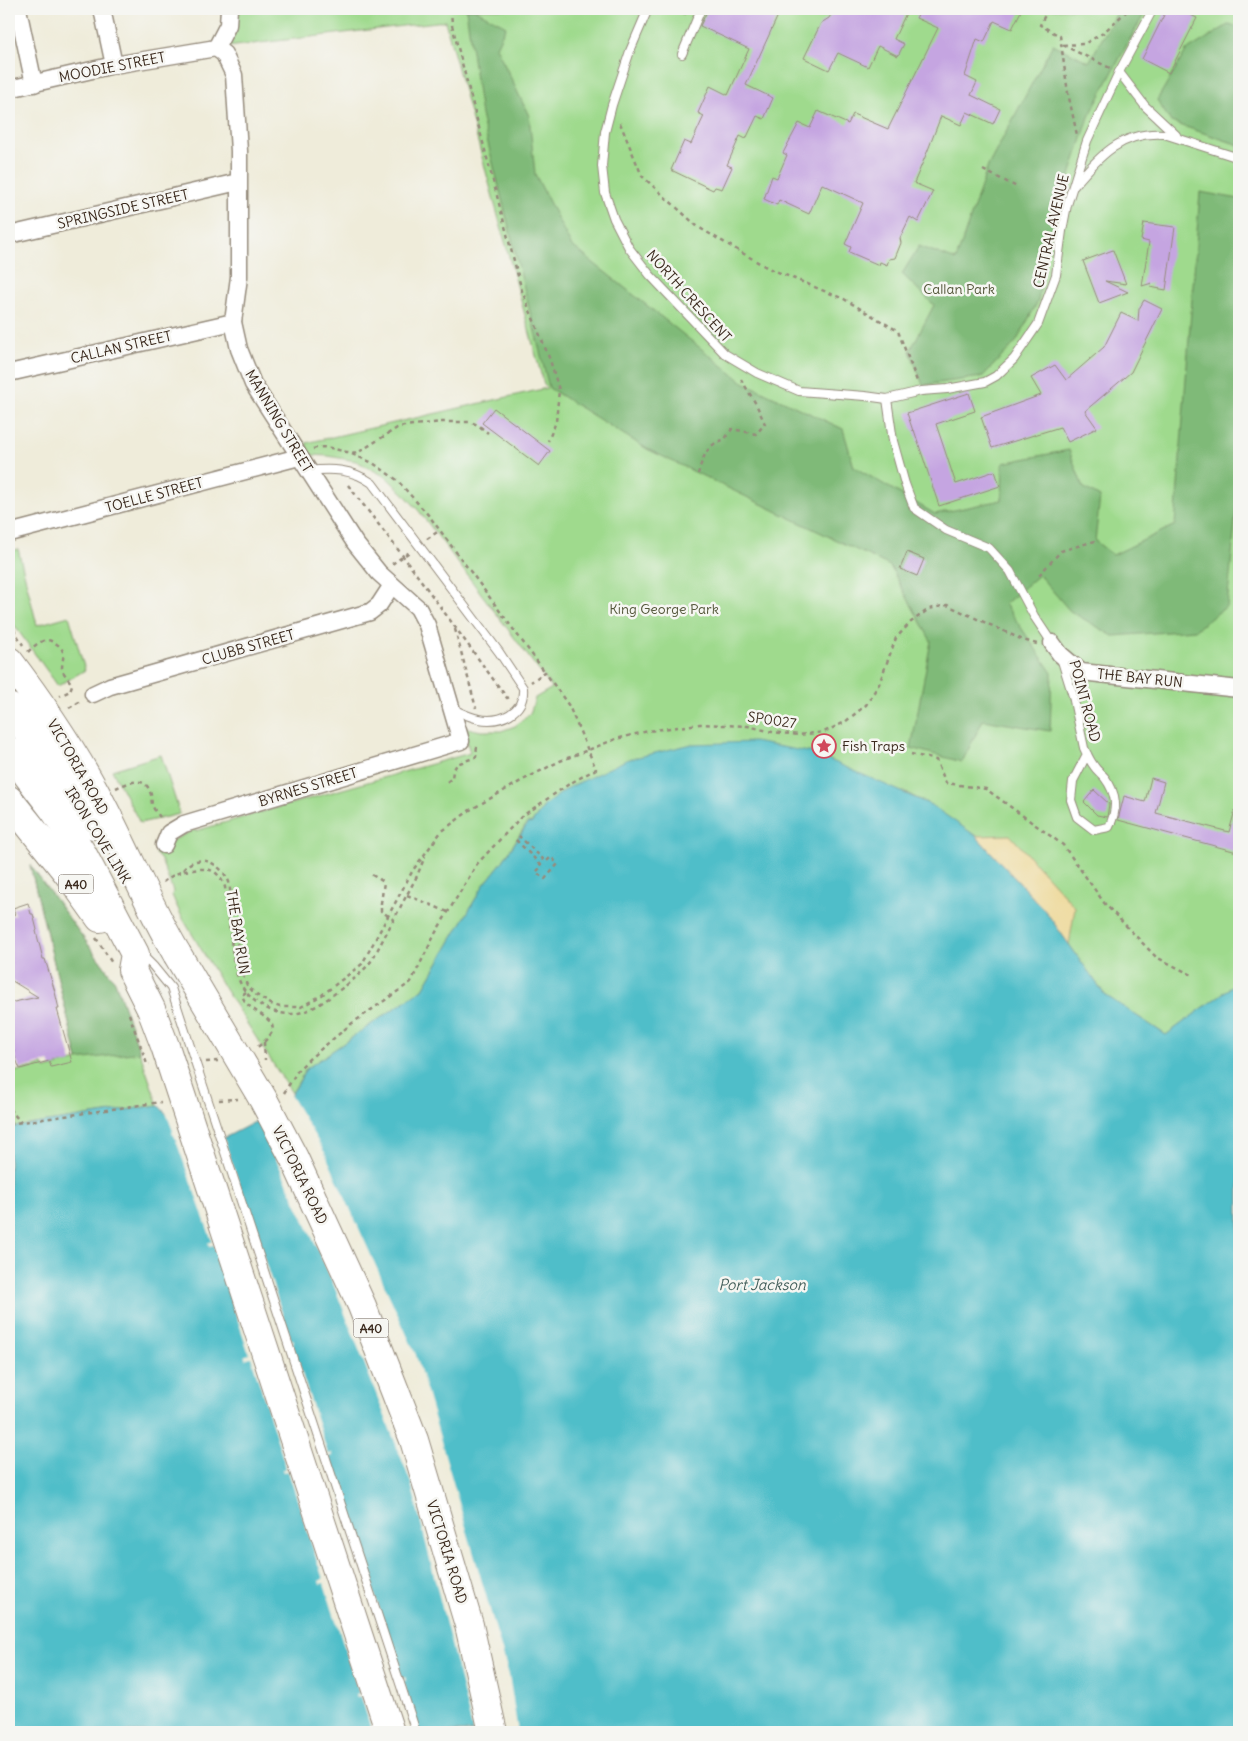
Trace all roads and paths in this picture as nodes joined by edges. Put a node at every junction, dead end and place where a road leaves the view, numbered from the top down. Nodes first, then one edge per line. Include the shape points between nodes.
1 (18, 9) edge
2 (102, 9) edge
3 (229, 9) edge
4 (451, 9) edge
5 (648, 9) edge
6 (701, 9) edge
7 (1048, 9) edge
8 (1129, 9) edge
9 (1153, 9) edge
10 (1062, 44) junction
11 (216, 48) junction
12 (682, 54) dead end
13 (114, 65) junction
14 (1119, 72) junction
15 (34, 84) junction
16 (9, 89) edge
17 (612, 105) junction
18 (1181, 139) junction
19 (1081, 156) junction
20 (1239, 158) edge
21 (982, 170) dead end
22 (238, 182) junction
23 (1017, 187) dead end
24 (1073, 188) junction
25 (9, 235) edge
26 (234, 322) junction
27 (725, 354) junction
28 (9, 373) edge
29 (921, 391) junction
30 (887, 399) junction
31 (488, 433) dead end
32 (548, 441) dead end
33 (352, 454) junction
34 (304, 464) junction
35 (698, 474) dead end
36 (347, 482) dead end
37 (440, 530) junction
38 (9, 533) edge
39 (1094, 541) dead end
40 (419, 545) junction
41 (403, 556) junction
42 (379, 573) junction
43 (1039, 575) dead end
44 (392, 585) junction
45 (454, 625) junction
46 (1056, 649) junction
47 (18, 657) edge
48 (545, 672) junction
49 (523, 688) junction
50 (1239, 689) edge
51 (93, 694) dead end
52 (60, 696) dead end
53 (9, 707) edge
54 (452, 708) junction
55 (479, 719) junction
56 (461, 741) joint
57 (589, 750) junction
58 (9, 751) edge
59 (910, 754) dead end
60 (1087, 754) junction
61 (116, 788) dead end
62 (493, 797) joint
63 (9, 800) edge
64 (160, 817) dead end
65 (519, 836) dead end
66 (516, 840) dead end
67 (164, 845) dead end
68 (427, 851) junction
69 (183, 870) junction
70 (372, 875) dead end
71 (162, 883) dead end
72 (406, 895) junction
73 (448, 912) junction
74 (388, 917) junction
75 (394, 920) junction
76 (153, 961) junction
77 (1192, 975) dead end
78 (264, 1042) dead end
79 (266, 1064) dead end
80 (282, 1096) dead end
81 (247, 1099) dead end
82 (218, 1100) dead end
83 (170, 1102) dead end
84 (9, 1109) edge
85 (21, 1122) junction
86 (9, 1124) edge
87 (390, 1732) edge
88 (416, 1732) edge
89 (493, 1732) edge

1 - 15 street
2 - 13 street
3 - 11 street via 228,25
4 - 32 path via 452,25 522,291 559,390 556,422
5 - 17 lane, NORTH CRESCENT
6 - 12 lane
7 - 10 path via 1040,25 1060,36
8 - 10 path via 1103,33 1084,44
9 - 14 lane, CENTRAL AVENUE
10 - 14 path
10 - 19 path
11 - 13 street, MOODIE STREET
11 - 22 street, MANNING STREET via 224,54 234,75
13 - 15 street, MOODIE STREET
14 - 18 lane via 1157,119
14 - 19 lane, CENTRAL AVENUE
15 - 16 street, MOODIE STREET
17 - 27 lane, NORTH CRESCENT via 605,132 602,166 605,193 614,219 629,248 650,275
17 - 29 path via 642,176 698,227 768,268 844,299 898,331
18 - 20 lane
18 - 24 lane via 1151,133 1121,142 1097,160
19 - 24 lane, CENTRAL AVENUE
21 - 23 path
22 - 25 street, SPRINGSIDE STREET
22 - 26 street, MANNING STREET via 239,277
24 - 29 lane, CENTRAL AVENUE via 1062,231 1056,275 1038,324 1014,359 985,382
26 - 28 street, CALLAN STREET
26 - 34 street, MANNING STREET via 239,349 253,384
27 - 30 lane, NORTH CRESCENT via 799,391
27 - 35 path via 766,424 756,434 732,429 724,440 717,441 703,455
29 - 30 lane, CENTRAL AVENUE
30 - 46 lane, POINT ROAD via 893,441 914,508 946,530 989,548 1010,571
31 - 33 path via 470,422 404,426
33 - 34 path via 325,446 310,450
33 - 37 path via 373,463 397,480
34 - 38 street, TOELLE STREET
34 - 40 lane via 333,468 365,479 376,488
34 - 42 street, MANNING STREET via 355,543
36 - 41 path
37 - 40 path
37 - 48 path
39 - 43 path via 1061,551
40 - 41 path
40 - 49 lane
41 - 42 path
41 - 45 path
42 - 44 street, MANNING STREET
44 - 51 street, CLUBB STREET via 379,605 370,612 110,686
44 - 54 street, MANNING STREET via 412,602 424,618
45 - 49 path via 507,698
45 - 55 path
46 - 50 street, THE BAY RUN via 1081,672
46 - 57 path, SP0027 via 1023,640 946,605 929,609 911,622 896,638 879,684 866,705 845,722 824,732 799,735 748,726 700,724 648,730
46 - 60 lane, POINT ROAD via 1073,696
47 - 52 path via 43,640 58,644 63,651 64,674 72,685 70,691
47 - 76 highway, VICTORIA ROAD / A40 via 42,706 74,754 102,806
48 - 49 path
48 - 57 path via 569,706
49 - 55 lane via 518,708 506,717
53 - 76 highway, IRON COVE LINK via 81,802 114,857 154,931
54 - 55 lane
54 - 56 street, MANNING STREET
56 - 67 street, BYRNES STREET via 184,824 170,833
57 - 62 path, SP0027 via 560,761
57 - 73 path via 596,769 521,817 477,864
58 - 76 highway, IRON COVE LINK via 82,853 135,954
59 - 77 path via 936,760 946,783 986,789 1063,845 1105,904 1156,957
60 - 60 lane, POINT ROAD via 1114,794 1115,815 1109,827 1094,830 1077,817 1071,800 1073,781
61 - 64 path via 128,782 138,781 146,785
62 - 68 path, THE BAY RUN via 441,832
63 - 76 highway, VICTORIA ROAD / A40 via 70,876 110,933
65 - 66 path via 546,862 551,857 558,864 545,879 536,872 542,866
68 - 72 path, THE BAY RUN
68 - 74 path, THE BAY RUN
69 - 71 path
69 - 74 path, THE BAY RUN via 188,864 201,861 216,865 226,874 244,979 255,994 280,1008 301,1007 348,976 362,964
69 - 75 path, THE BAY RUN via 208,868 222,879 237,977 257,1002 277,1012 297,1014 319,1006 359,976 372,960
70 - 74 path via 384,882 380,903 381,911
72 - 73 path
72 - 75 path, THE BAY RUN
73 - 80 path via 411,982 351,1024 309,1059
74 - 75 path
76 - 87 highway, VICTORIA ROAD / A40, bridge via 151,1009
76 - 88 lane, bridge via 170,988 179,1012
76 - 89 highway, VICTORIA ROAD / A40, bridge via 244,1065 294,1158 362,1306 414,1440 469,1624
78 - 79 path
81 - 82 path
83 - 85 path
84 - 85 path
85 - 86 path

